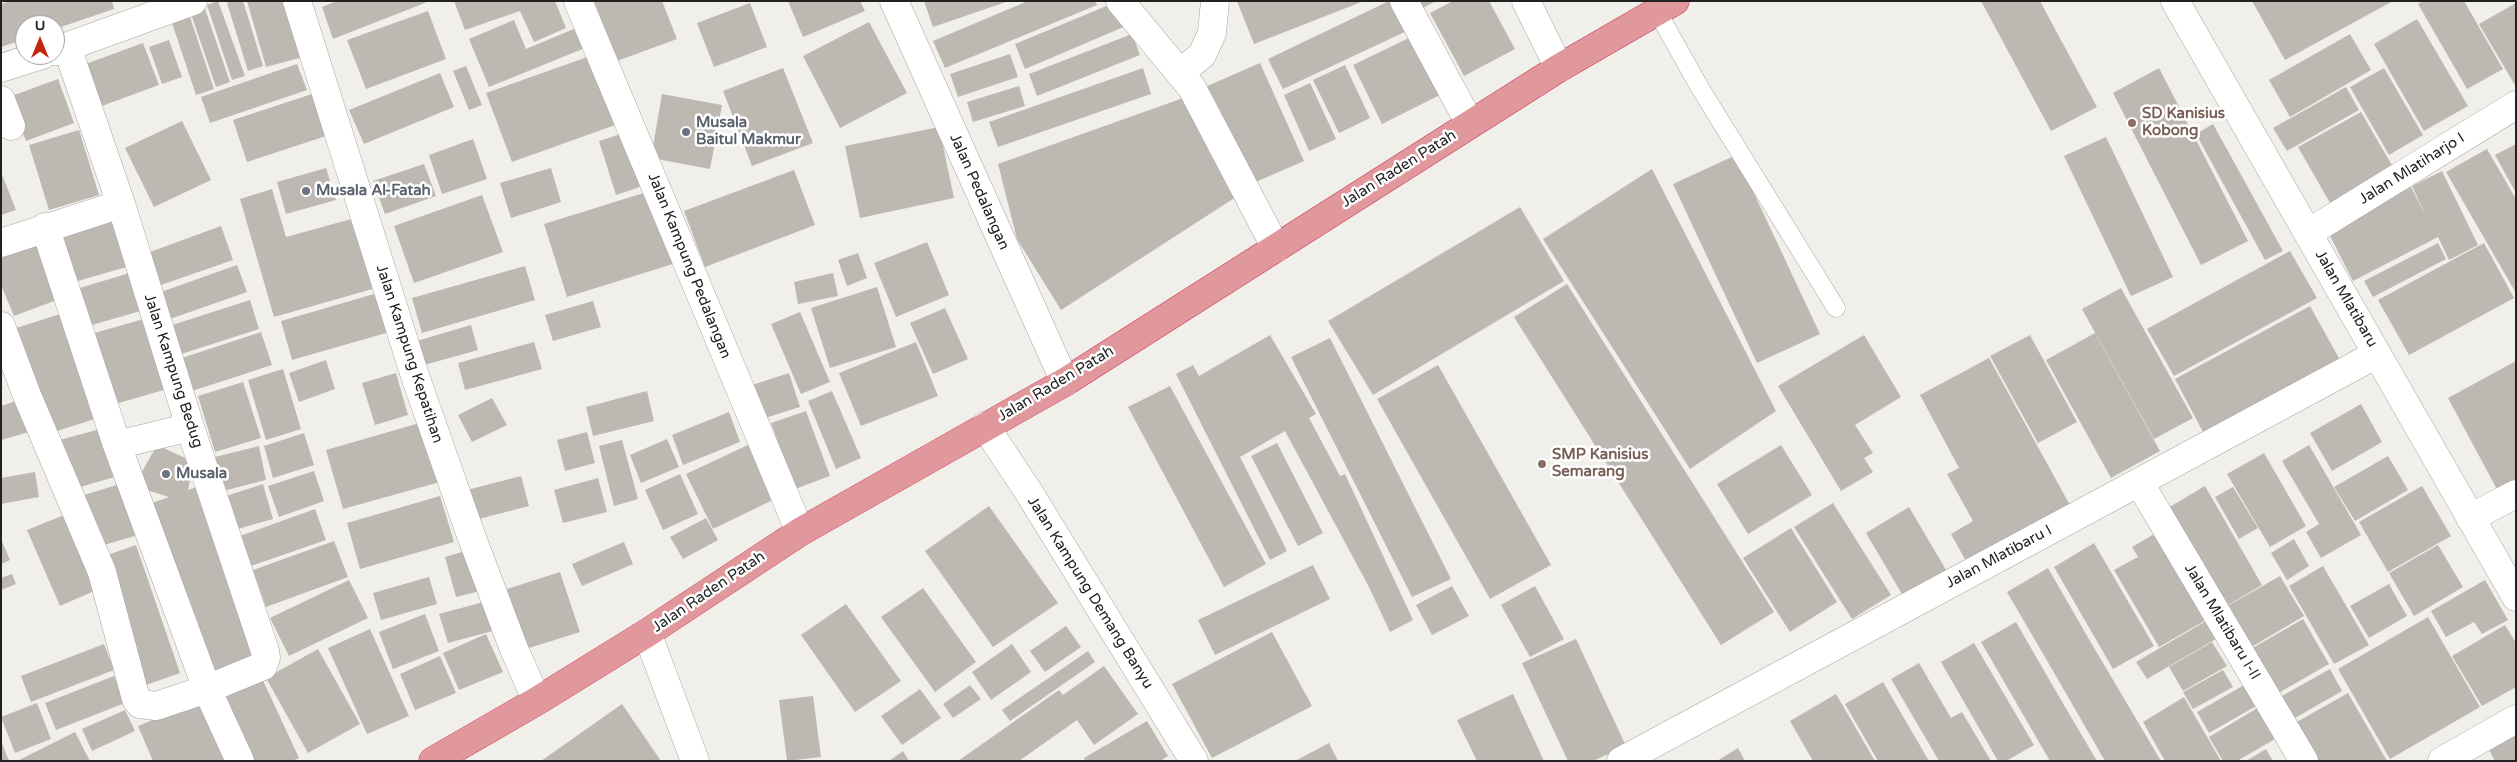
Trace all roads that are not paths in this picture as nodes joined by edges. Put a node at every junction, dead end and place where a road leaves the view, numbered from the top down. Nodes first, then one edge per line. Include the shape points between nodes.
1 (193, 1) edge
2 (296, 1) edge
3 (578, 1) edge
4 (894, 1) edge
5 (1120, 1) edge
6 (1215, 1) edge
7 (1404, 1) edge
8 (1526, 1) edge
9 (2175, 1) edge
10 (1666, 7) edge
11 (65, 48) edge
12 (65, 59) edge
13 (15, 64) edge
14 (1, 68) edge
15 (1559, 68) junction
16 (1180, 73) junction
17 (1, 100) edge
18 (2516, 105) edge
19 (1470, 124) junction
20 (11, 126) dead end
21 (121, 204) junction
22 (45, 228) junction
23 (2308, 233) junction
24 (1, 243) edge
25 (1276, 248) junction
26 (1836, 308) dead end
27 (1, 326) edge
28 (2377, 354) junction
29 (1065, 382) junction
30 (190, 426) junction
31 (985, 426) junction
32 (117, 445) junction
33 (2139, 482) junction
34 (2516, 494) edge
35 (2470, 518) junction
36 (800, 532) junction
37 (2516, 597) edge
38 (647, 633) junction
39 (207, 689) junction
40 (537, 701) junction
41 (2516, 720) edge
42 (1659, 752) edge
43 (240, 761) edge
44 (433, 761) edge
45 (695, 761) edge
46 (1194, 761) edge
47 (1621, 761) edge
48 (2304, 761) edge
49 (2442, 761) edge

1 - 11 street
2 - 40 street, Jalan Kampung Kepatihan via 414,373 472,538
3 - 36 street, Jalan Kampung Pedalangan
4 - 29 street, Jalan Pedalangan
5 - 16 street
6 - 16 street via 1212,33 1202,55
7 - 19 street
8 - 15 street
9 - 23 street, Jalan Mlatibaru
10 - 15 highway, Jalan Raden Patah
10 - 26 lane via 1700,88
12 - 21 street, Jalan Kampung Bedug
13 - 14 street
15 - 19 highway, Jalan Raden Patah
16 - 25 street via 1192,88
17 - 20 street
18 - 23 street, Jalan Mlatiharjo I
19 - 25 highway, Jalan Raden Patah
21 - 22 street
21 - 30 street, Jalan Kampung Bedug
22 - 24 street
22 - 32 street
23 - 28 street, Jalan Mlatibaru
25 - 29 highway, Jalan Raden Patah
27 - 39 street, Jalan Kampung Bedug via 102,572 136,699 140,704 156,706
28 - 33 street, Jalan Mlatibaru I
28 - 35 street, Jalan Mlatibaru
29 - 31 highway, Jalan Raden Patah
30 - 32 street
30 - 39 street, Jalan Kampung Bedug via 266,658 262,666
31 - 36 highway, Jalan Raden Patah
31 - 46 street, Jalan Kampung Demang Banyu
32 - 39 street
33 - 42 street, Jalan Mlatibaru I
33 - 48 street, Jalan Mlatibaru I-II
34 - 35 street
35 - 37 street, Jalan Mlatibaru
36 - 38 highway, Jalan Raden Patah
38 - 40 highway, Jalan Raden Patah
38 - 45 street
39 - 43 street
40 - 44 highway, Jalan Raden Patah
41 - 49 street
42 - 47 street, Jalan Mlatibaru I

